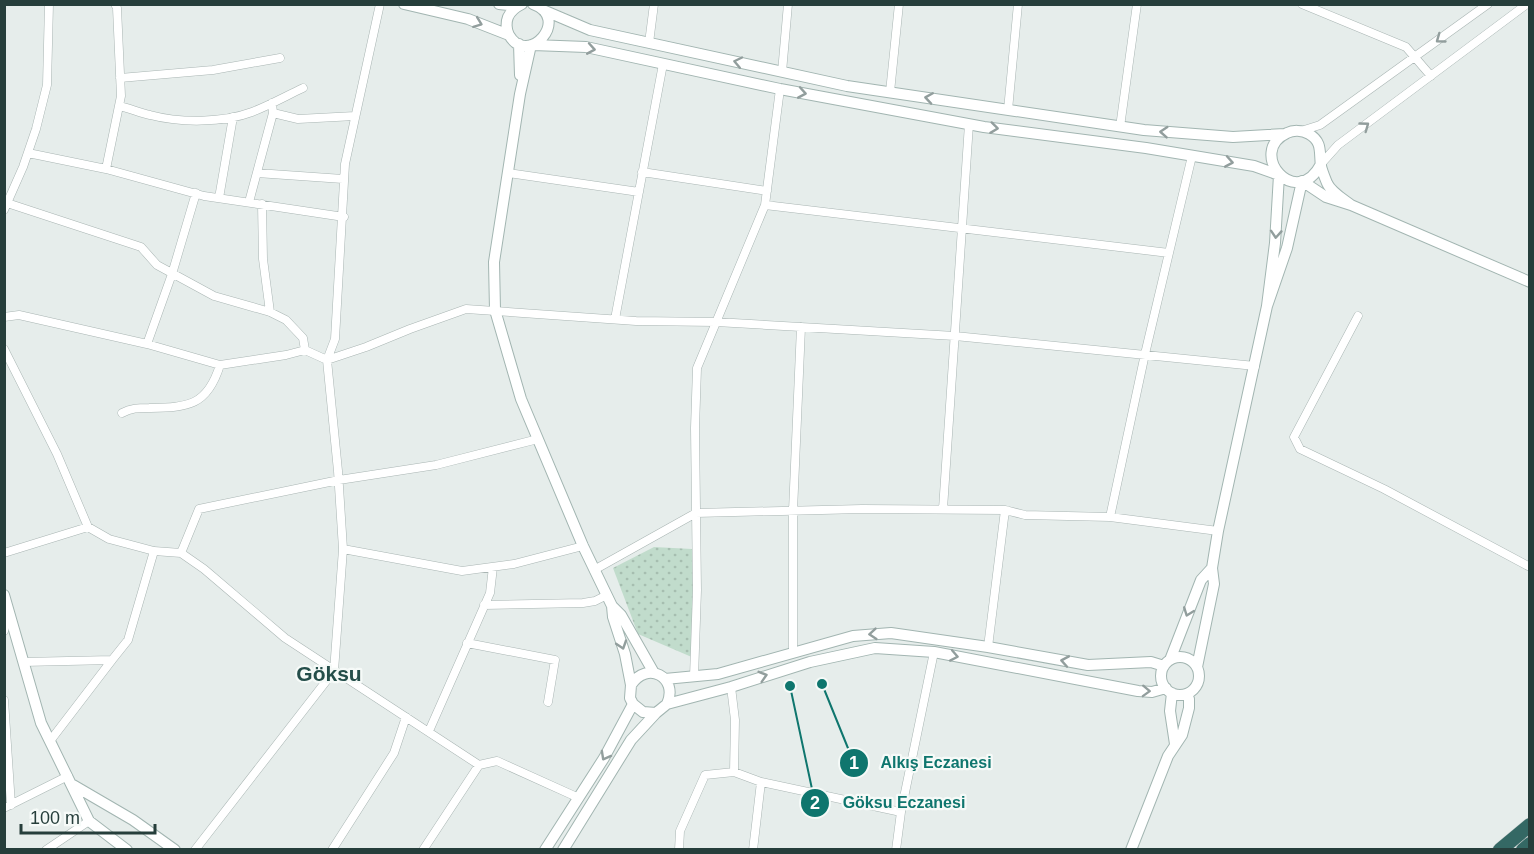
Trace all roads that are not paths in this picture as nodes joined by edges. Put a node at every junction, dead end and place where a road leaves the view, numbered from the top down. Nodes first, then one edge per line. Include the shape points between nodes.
1 (49, 4) edge
2 (115, 4) edge
3 (380, 4) edge
4 (404, 4) edge
5 (499, 4) edge
6 (654, 4) edge
7 (789, 4) edge
8 (899, 4) edge
9 (1018, 4) edge
10 (1137, 4) edge
11 (1302, 4) edge
12 (1488, 4) edge
13 (1527, 4) edge
14 (519, 5) edge
15 (540, 6) edge
16 (509, 35) junction
17 (649, 43) junction
18 (519, 44) junction
19 (532, 45) junction
20 (1415, 57) junction
21 (280, 58) dead end
22 (663, 64) junction
23 (782, 72) junction
24 (1431, 76) junction
25 (120, 78) junction
26 (303, 88) dead end
27 (780, 89) junction
28 (890, 92) junction
29 (520, 94) junction
30 (272, 103) junction
31 (119, 106) junction
32 (1008, 110) junction
33 (273, 113) junction
34 (355, 116) junction
35 (234, 117) junction
36 (969, 124) junction
37 (1120, 127) junction
38 (1301, 131) junction
39 (1285, 134) junction
40 (28, 153) junction
41 (1192, 156) junction
42 (1321, 164) junction
43 (106, 169) junction
44 (642, 172) junction
45 (256, 173) junction
46 (508, 173) junction
47 (1279, 175) junction
48 (343, 179) junction
49 (1302, 181) junction
50 (767, 190) junction
51 (639, 192) junction
52 (196, 193) junction
53 (219, 198) junction
54 (249, 202) junction
55 (262, 204) junction
56 (5, 205) edge
57 (765, 205) junction
58 (1350, 205) junction
59 (344, 217) junction
60 (962, 227) junction
61 (1169, 253) junction
62 (172, 274) junction
63 (1530, 282) edge
64 (1267, 306) junction
65 (495, 310) junction
66 (270, 312) junction
67 (1358, 316) dead end
68 (4, 317) edge
69 (615, 319) junction
70 (716, 322) junction
71 (801, 327) junction
72 (955, 336) junction
73 (147, 344) junction
74 (4, 349) edge
75 (305, 350) junction
76 (1145, 354) junction
77 (327, 360) junction
78 (220, 365) junction
79 (1255, 366) junction
80 (122, 413) dead end
81 (538, 439) junction
82 (339, 480) junction
83 (943, 509) junction
84 (1005, 510) junction
85 (793, 511) junction
86 (696, 513) junction
87 (1110, 518) junction
88 (88, 527) junction
89 (1218, 531) junction
90 (583, 546) junction
91 (343, 549) junction
92 (154, 551) junction
93 (4, 553) edge
94 (181, 553) junction
95 (493, 567) junction
96 (1530, 567) edge
97 (1212, 568) junction
98 (594, 570) junction
99 (4, 595) edge
100 (610, 600) junction
101 (484, 605) junction
102 (9, 612) junction
103 (4, 631) edge
104 (467, 643) junction
105 (988, 647) junction
106 (934, 652) junction
107 (793, 653) junction
108 (112, 660) junction
109 (22, 662) junction
110 (1167, 663) junction
111 (1197, 667) junction
112 (334, 670) junction
113 (654, 673) junction
114 (694, 677) junction
115 (665, 679) junction
116 (631, 685) junction
117 (731, 687) junction
118 (1169, 691) junction
119 (1187, 694) junction
120 (4, 700) edge
121 (548, 702) dead end
122 (633, 704) junction
123 (667, 705) junction
124 (656, 712) junction
125 (406, 717) junction
126 (429, 731) junction
127 (50, 741) junction
128 (1175, 744) junction
129 (480, 765) junction
130 (734, 772) junction
131 (70, 781) junction
132 (761, 782) junction
133 (579, 798) junction
134 (8, 806) edge
135 (901, 812) junction
136 (89, 821) junction
137 (1530, 825) edge
138 (1530, 844) edge
139 (46, 849) edge
140 (127, 849) edge
141 (175, 849) edge
142 (195, 849) edge
143 (332, 849) edge
144 (423, 849) edge
145 (545, 849) edge
146 (564, 849) edge
147 (679, 849) edge
148 (753, 849) edge
149 (896, 849) edge
150 (1131, 849) edge
151 (1500, 849) edge
152 (1523, 849) edge

1 - 40 street via 47,85
2 - 25 street
3 - 34 street
4 -> 16 street via 468,19
5 - 14 street
6 - 17 street
7 - 23 street
8 - 28 street
9 - 32 street
10 - 37 street
11 - 20 street via 1406,47
12 -> 20 street
13 - 24 street
14 - 16 street via 509,15
15 - 17 street via 590,30
15 - 19 street via 549,23 548,30
16 - 18 street
23 -> 17 street
18 - 19 street
18 - 29 street
19 -> 22 street via 586,47
19 - 29 street
20 - 24 street
20 - 38 street via 1320,125
21 - 25 street via 213,70
22 - 27 street
22 - 44 street
23 - 28 street
42 -> 24 street via 1338,145
25 - 31 street
26 - 30 street
27 -> 36 street
27 - 50 street
32 -> 28 street
29 - 46 street
30 - 33 street
30 - 35 street
31 - 35 street via 149,115 194,120
31 - 43 street
32 - 37 street
33 - 34 street via 298,119
33 - 45 street
34 - 48 street
35 - 53 street
36 -> 41 street
36 - 60 street
39 -> 37 street via 1233,137
38 - 39 street
38 - 42 street via 1320,147
39 - 47 street via 1271,153
40 - 43 street
40 - 56 street
41 -> 47 street via 1254,166
41 - 61 street
42 - 49 street via 1317,172
42 - 58 street via 1328,186
43 - 52 street
44 - 50 street
44 - 51 street
45 - 48 street
45 - 54 street
46 - 51 street
46 - 65 street via 494,262
47 - 49 street via 1286,180
47 -> 64 street
48 - 59 street
49 - 58 street via 1326,197
49 - 64 street via 1287,248
50 - 57 street
51 - 69 street
52 - 53 street
52 - 62 street
53 - 54 street
54 - 55 street
55 - 59 street
55 - 66 street via 263,259
56 - 62 street via 141,247 157,266
57 - 60 street
57 - 70 street
58 - 63 street
59 - 77 street via 335,339
60 - 61 street
60 - 72 street
61 - 76 street
62 - 66 street via 214,296
62 - 73 street
64 - 79 street
65 - 69 street
65 - 77 street via 466,309
65 - 81 street via 521,399
66 - 75 street via 286,320 303,338
67 - 96 street via 1294,437 1300,449
68 - 73 street via 19,315
69 - 70 street
70 - 71 street
70 - 86 street via 697,368
71 - 72 street
71 - 85 street
72 - 76 street
72 - 83 street
73 - 78 street
74 - 88 street via 57,454
75 - 77 street
75 - 78 street
76 - 79 street
76 - 87 street
77 - 82 street
78 - 80 street via 206,395 183,407 130,408
79 - 89 street
81 - 82 street via 436,465
81 - 90 street
82 - 91 street
82 - 94 street via 199,509
83 - 84 street
83 - 85 street
84 - 87 street via 1025,515
84 - 105 street
85 - 86 street
85 - 107 street
86 - 98 street
86 - 114 street
87 - 89 street
88 - 92 street via 109,539
88 - 93 street
89 - 97 street
90 - 95 street
90 - 98 street
91 - 95 street via 462,571
91 - 112 street
92 - 94 street
92 - 108 street via 128,640
94 - 112 street via 285,638
95 - 101 street via 490,593
97 -> 110 street via 1201,580
97 - 111 street via 1214,584
98 - 100 street
99 - 102 street
100 - 101 street
100 - 113 street
100 -> 116 street
101 - 104 street
102 - 103 street
102 - 109 street
104 - 121 street via 555,660
104 - 126 street
105 -> 107 street via 891,633 853,636
110 -> 105 street via 1088,665
117 -> 106 street via 857,651 875,648
106 -> 118 street via 1138,691
106 - 135 street
107 - 114 street
108 - 109 street
108 - 127 street
109 - 127 street via 40,723
110 - 111 street via 1178,657
110 - 118 street via 1162,681
111 - 119 street via 1198,683
112 - 125 street
112 - 142 street
113 - 115 street
113 - 116 street via 640,675
114 - 115 street
115 - 123 street via 670,692
116 - 122 street
117 - 123 street
117 - 130 street
118 - 119 street
118 - 128 street
119 - 128 street via 1189,708 1182,735
120 - 134 street
122 - 124 street via 643,712
122 -> 133 street
123 - 124 street
124 - 146 street via 631,740
125 - 126 street
125 - 143 street via 394,753
126 - 129 street
127 - 131 street
128 - 150 street
129 - 133 street via 497,761
129 - 144 street
130 - 132 street
130 - 147 street via 705,775 681,831
131 - 134 street
131 - 136 street
131 - 141 street
132 - 135 street
132 - 148 street
133 - 145 street
135 - 149 street
136 - 139 street
136 - 140 street
137 - 151 highway
138 - 152 highway

